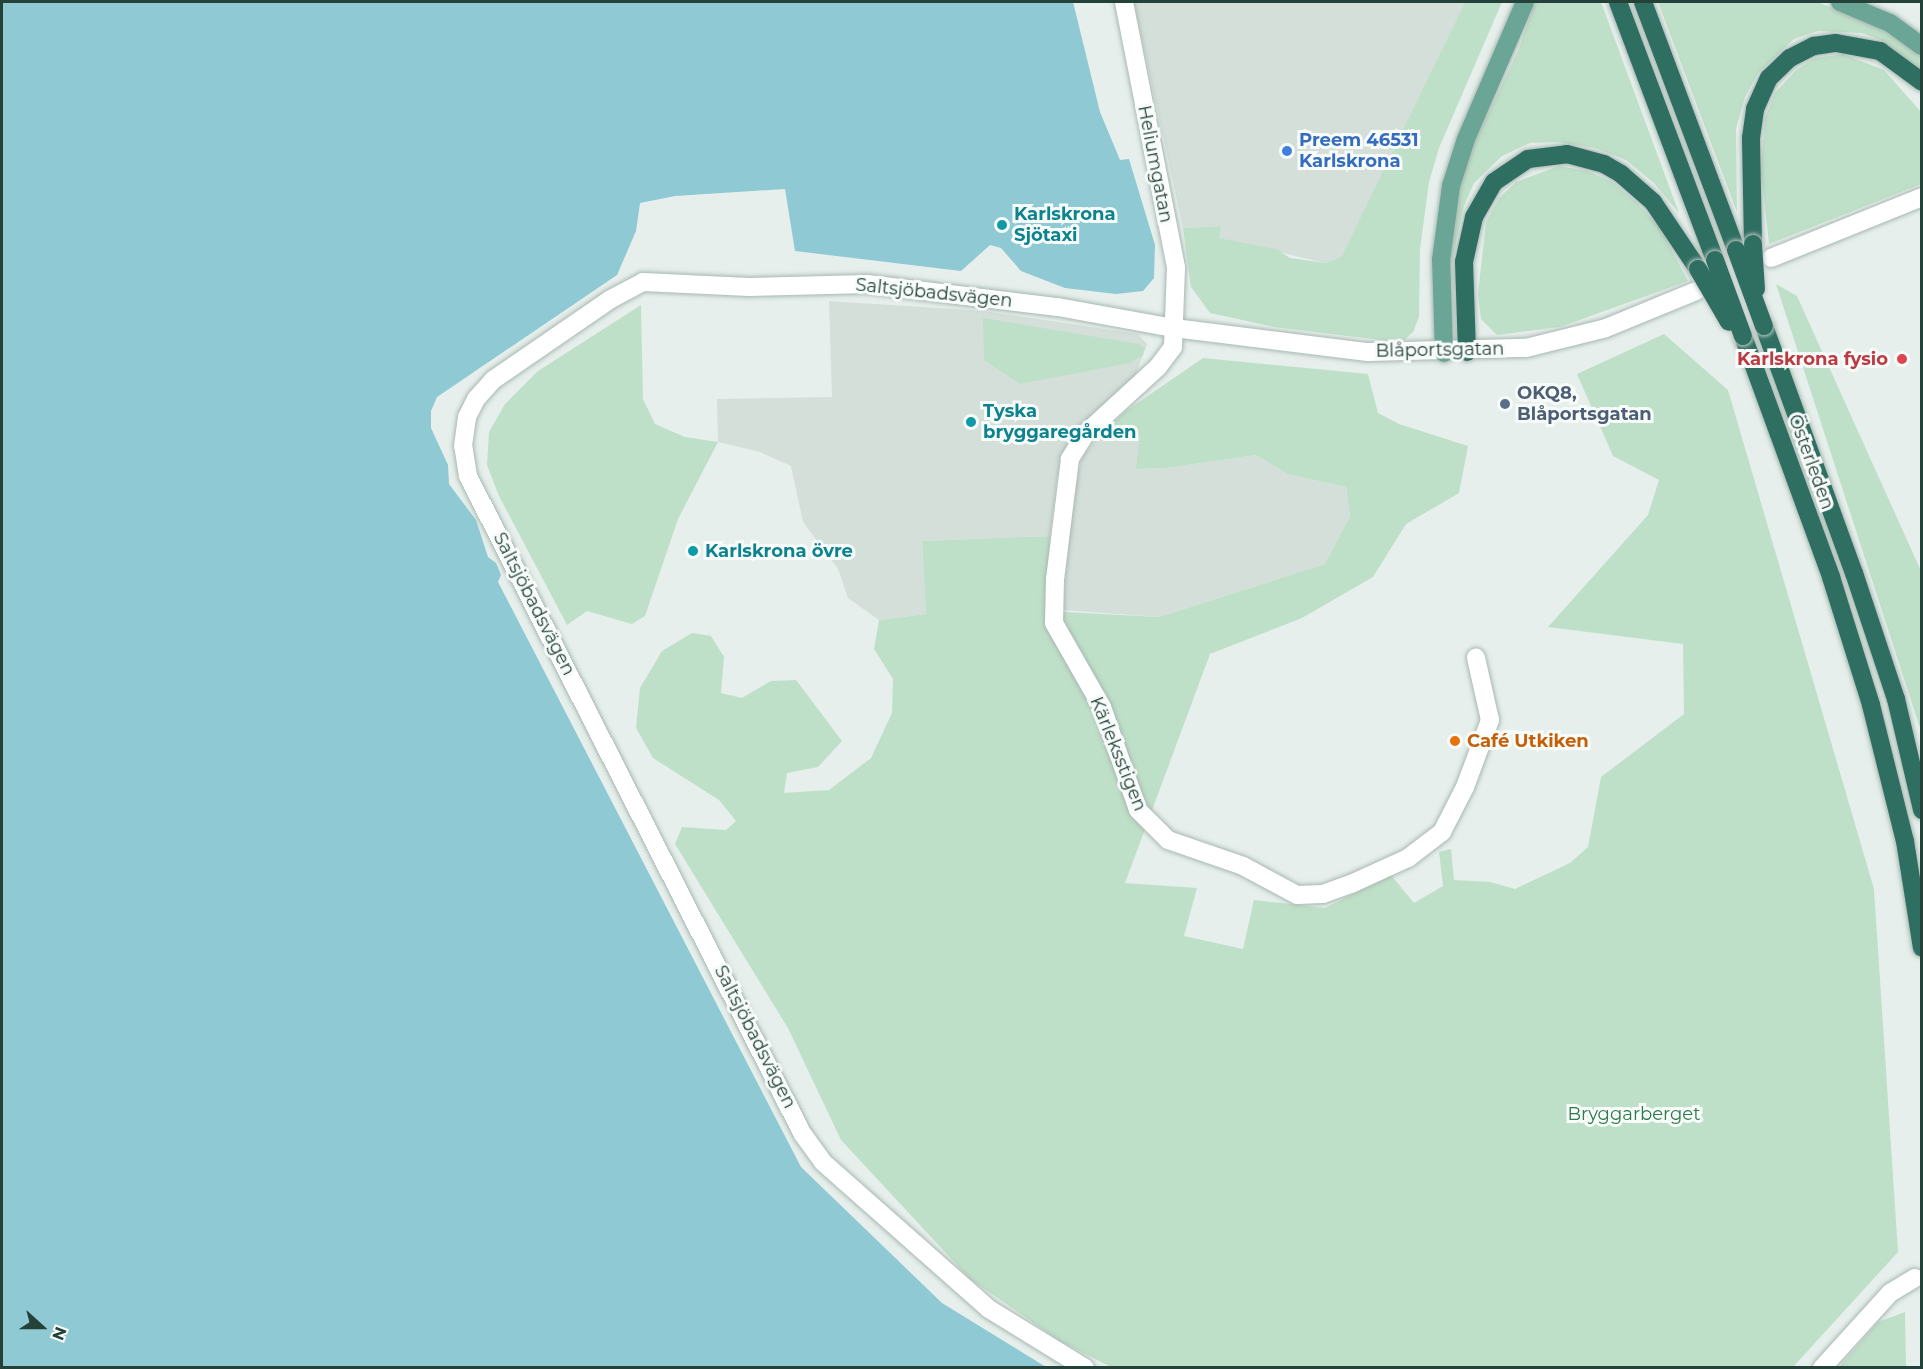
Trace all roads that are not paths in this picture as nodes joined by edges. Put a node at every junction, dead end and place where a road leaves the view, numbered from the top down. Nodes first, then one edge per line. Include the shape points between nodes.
1 (1124, 2) edge
2 (1525, 2) edge
3 (1618, 2) edge
4 (1643, 2) edge
5 (1840, 2) edge
6 (1922, 46) edge
7 (1922, 82) edge
8 (1922, 197) edge
9 (1744, 247) junction
10 (1771, 258) dead end
11 (1696, 291) dead end
12 (1174, 328) junction
13 (1740, 337) junction
14 (1467, 352) junction
15 (1444, 353) junction
16 (1476, 658) dead end
17 (1922, 810) edge
18 (1922, 948) edge
19 (1915, 1278) dead end
20 (1085, 1368) edge
21 (1822, 1368) edge

1 - 12 street, Heliumgatan via 1176,268
2 - 15 main road via 1450,186 1441,260
3 - 13 highway, bridge
4 - 9 highway, Österleden
5 - 6 main road via 1890,23
7 - 9 highway via 1880,51 1836,43 1814,46 1790,58 1769,78 1755,109
8 - 10 street
9 - 17 highway, Österleden, bridge via 1760,317 1896,699
11 - 14 street, Blåportsgatan via 1606,328 1526,348
12 - 15 street, Blåportsgatan via 1368,352
12 - 16 street, Kärleksstigen via 1173,347 1164,361 1086,433 1070,459 1055,579 1054,623 1102,707 1138,810 1149,826 1168,840 1243,866 1297,895 1323,894 1408,858 1442,832 1465,787 1490,720
12 - 20 street, Saltsjöbadsvägen via 1058,307 867,284 749,287 643,282 611,299 493,381 476,399 467,417 463,446 468,476 802,1133 823,1162 989,1309
13 - 14 highway, bridge via 1653,202 1604,164 1567,154 1528,159 1494,182 1474,217 1464,262
13 - 18 highway, Österleden via 1831,577 1872,705 1905,841
14 - 15 street, Blåportsgatan
19 - 21 street via 1890,1293

